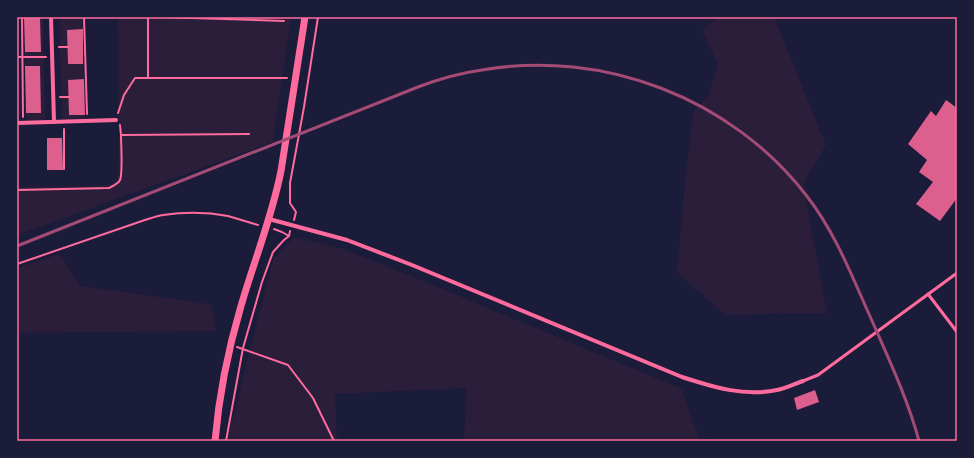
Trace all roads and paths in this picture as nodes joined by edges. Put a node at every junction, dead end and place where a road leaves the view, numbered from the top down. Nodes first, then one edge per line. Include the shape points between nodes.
1 (22, 17) edge
2 (51, 17) edge
3 (84, 17) edge
4 (148, 17) edge
5 (160, 17) edge
6 (305, 17) edge
7 (318, 17) edge
8 (284, 21) dead end
9 (17, 57) edge
10 (22, 57) junction
11 (52, 57) junction
12 (148, 78) junction
13 (295, 78) junction
14 (116, 120) junction
15 (87, 121) junction
16 (54, 122) junction
17 (64, 122) junction
18 (17, 123) edge
19 (23, 123) junction
20 (250, 134) dead end
21 (121, 135) junction
22 (64, 169) dead end
23 (17, 190) edge
24 (269, 219) junction
25 (292, 226) junction
26 (266, 227) junction
27 (289, 236) junction
28 (17, 264) edge
29 (957, 273) edge
30 (928, 294) junction
31 (957, 332) edge
32 (230, 345) junction
33 (243, 348) junction
34 (803, 381) joint
35 (215, 441) edge
36 (226, 441) edge
37 (334, 441) edge

1 - 10 path
2 - 11 street
3 - 15 path
4 - 12 path
5 - 8 path
6 - 13 street
7 - 25 path via 290,183 290,203 296,212
9 - 10 path
10 - 11 path
10 - 19 path
11 - 16 street
12 - 13 path
12 - 14 path via 135,78 124,95
13 - 24 street via 281,171
14 - 15 street
14 - 21 path via 120,123
15 - 17 street
16 - 17 street
16 - 19 street
17 - 22 path
18 - 19 street
20 - 21 path
21 - 23 path via 120,180 115,186
24 - 25 street
24 - 26 street
25 - 27 path
25 - 34 street via 347,240 711,387 755,392 776,390
26 - 27 path
26 - 28 path via 215,214 162,215
26 - 32 street
27 - 33 path via 273,252 269,260
29 - 30 lane
30 - 31 lane
30 - 34 lane via 818,375
32 - 33 path
32 - 35 street
33 - 36 path
33 - 37 path via 288,365 313,398

